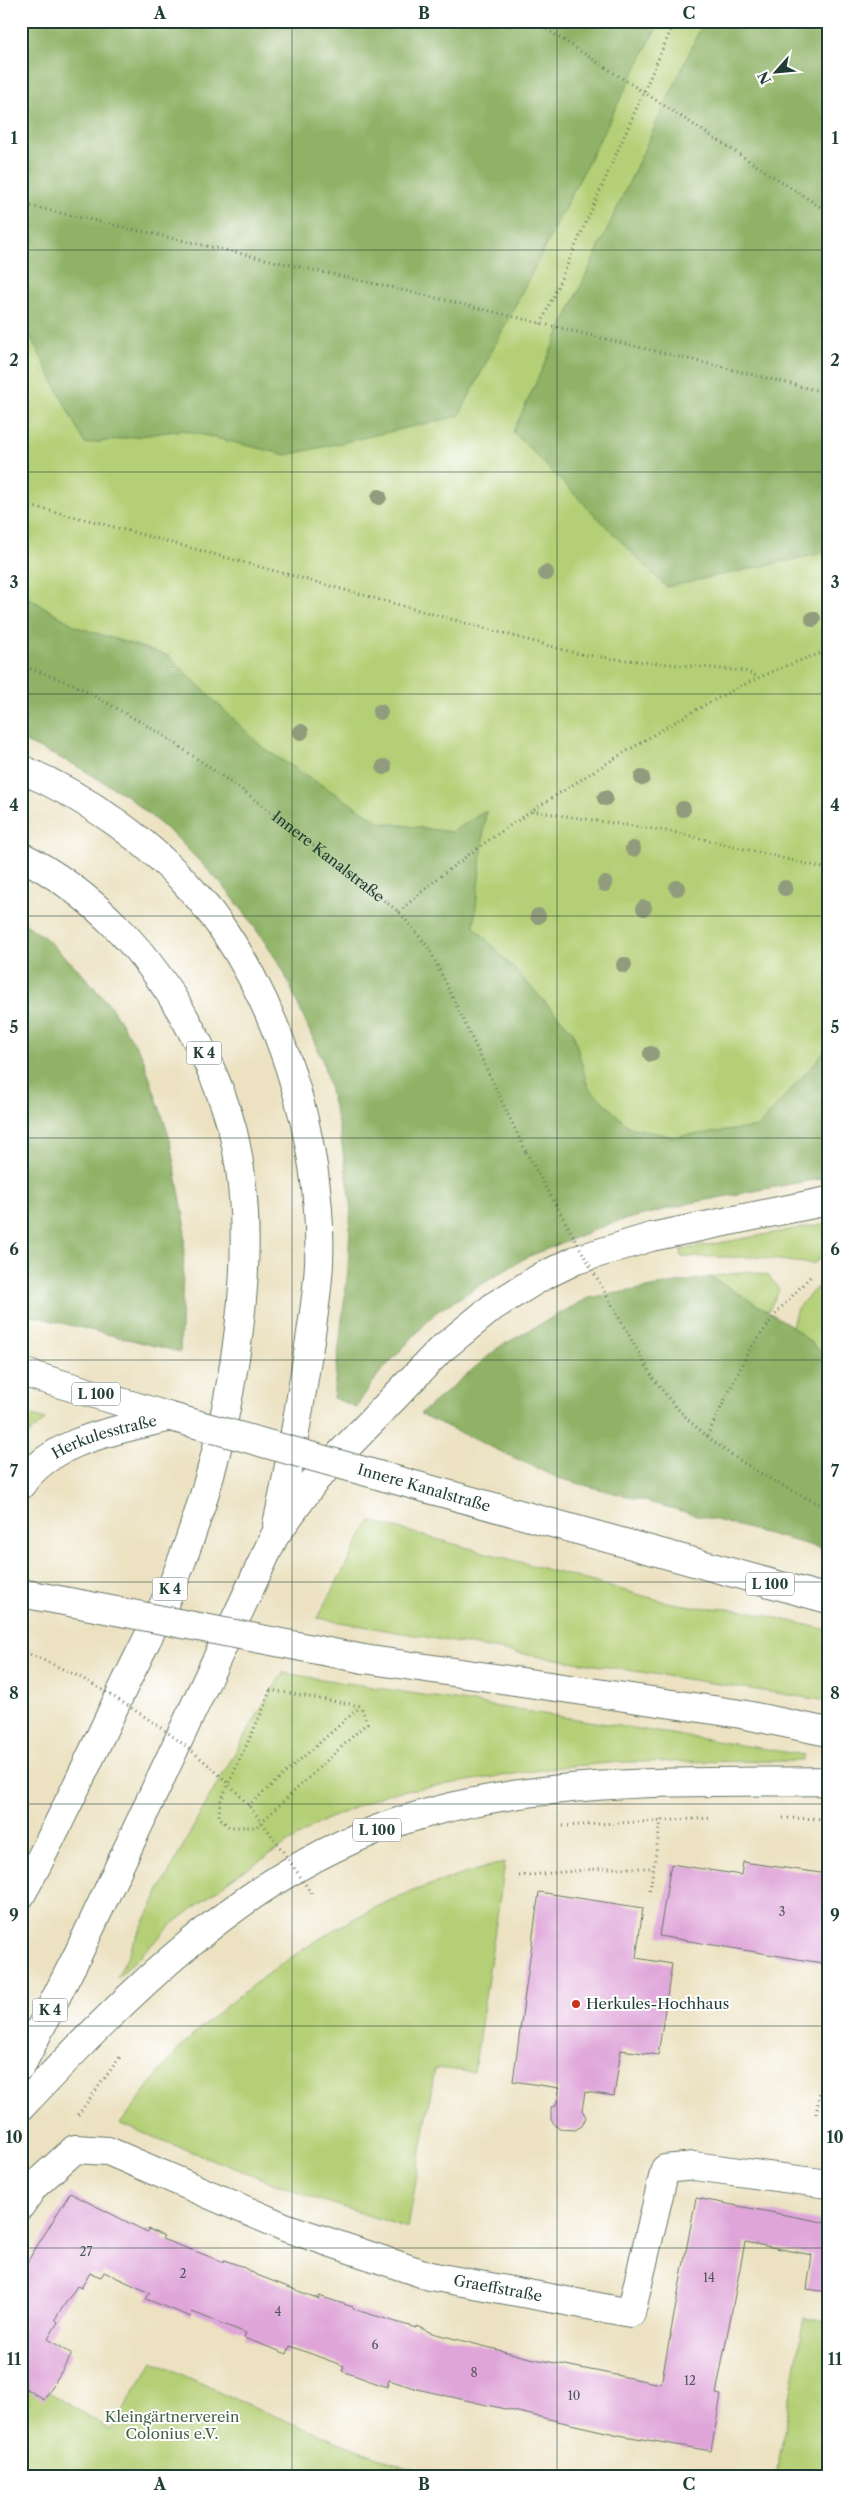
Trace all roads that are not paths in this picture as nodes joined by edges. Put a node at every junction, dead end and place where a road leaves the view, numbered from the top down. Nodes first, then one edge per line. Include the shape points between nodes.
1 (21, 769) edge
2 (21, 856) edge
3 (828, 1200) edge
4 (21, 1372) edge
5 (170, 1417) junction
6 (21, 1485) edge
7 (274, 1537) junction
8 (21, 1593) edge
9 (828, 1599) edge
10 (828, 1732) edge
11 (828, 1781) edge
12 (21, 1896) edge
13 (21, 2066) edge
14 (21, 2107) edge
15 (828, 2184) edge
16 (21, 2205) edge

1 - 7 main road, K 4 via 57,784 159,856 199,897 229,939 277,1031 308,1142 316,1199 319,1262 309,1348
2 - 12 main road, K 4 via 61,880 99,910 136,947 173,995 209,1062 230,1123 245,1213 240,1321 218,1449 181,1564 51,1840
3 - 7 main road via 651,1236 576,1260 541,1277 494,1306 439,1351 316,1479
4 - 5 main road, Innere Kanalstraße / L 100
5 - 6 main road, Herkulesstraße via 83,1440 51,1456
5 - 9 main road, Innere Kanalstraße / L 100, bridge
7 - 13 main road, K 4 via 78,1954
8 - 10 main road, bridge via 364,1660 740,1714
11 - 14 main road, L 100 via 574,1788 447,1808 384,1827 307,1861 264,1887 211,1927 152,1978
15 - 16 main road, Graeffstraße via 694,2166 665,2169 631,2313 430,2276 286,2228 108,2151 75,2149 34,2186

